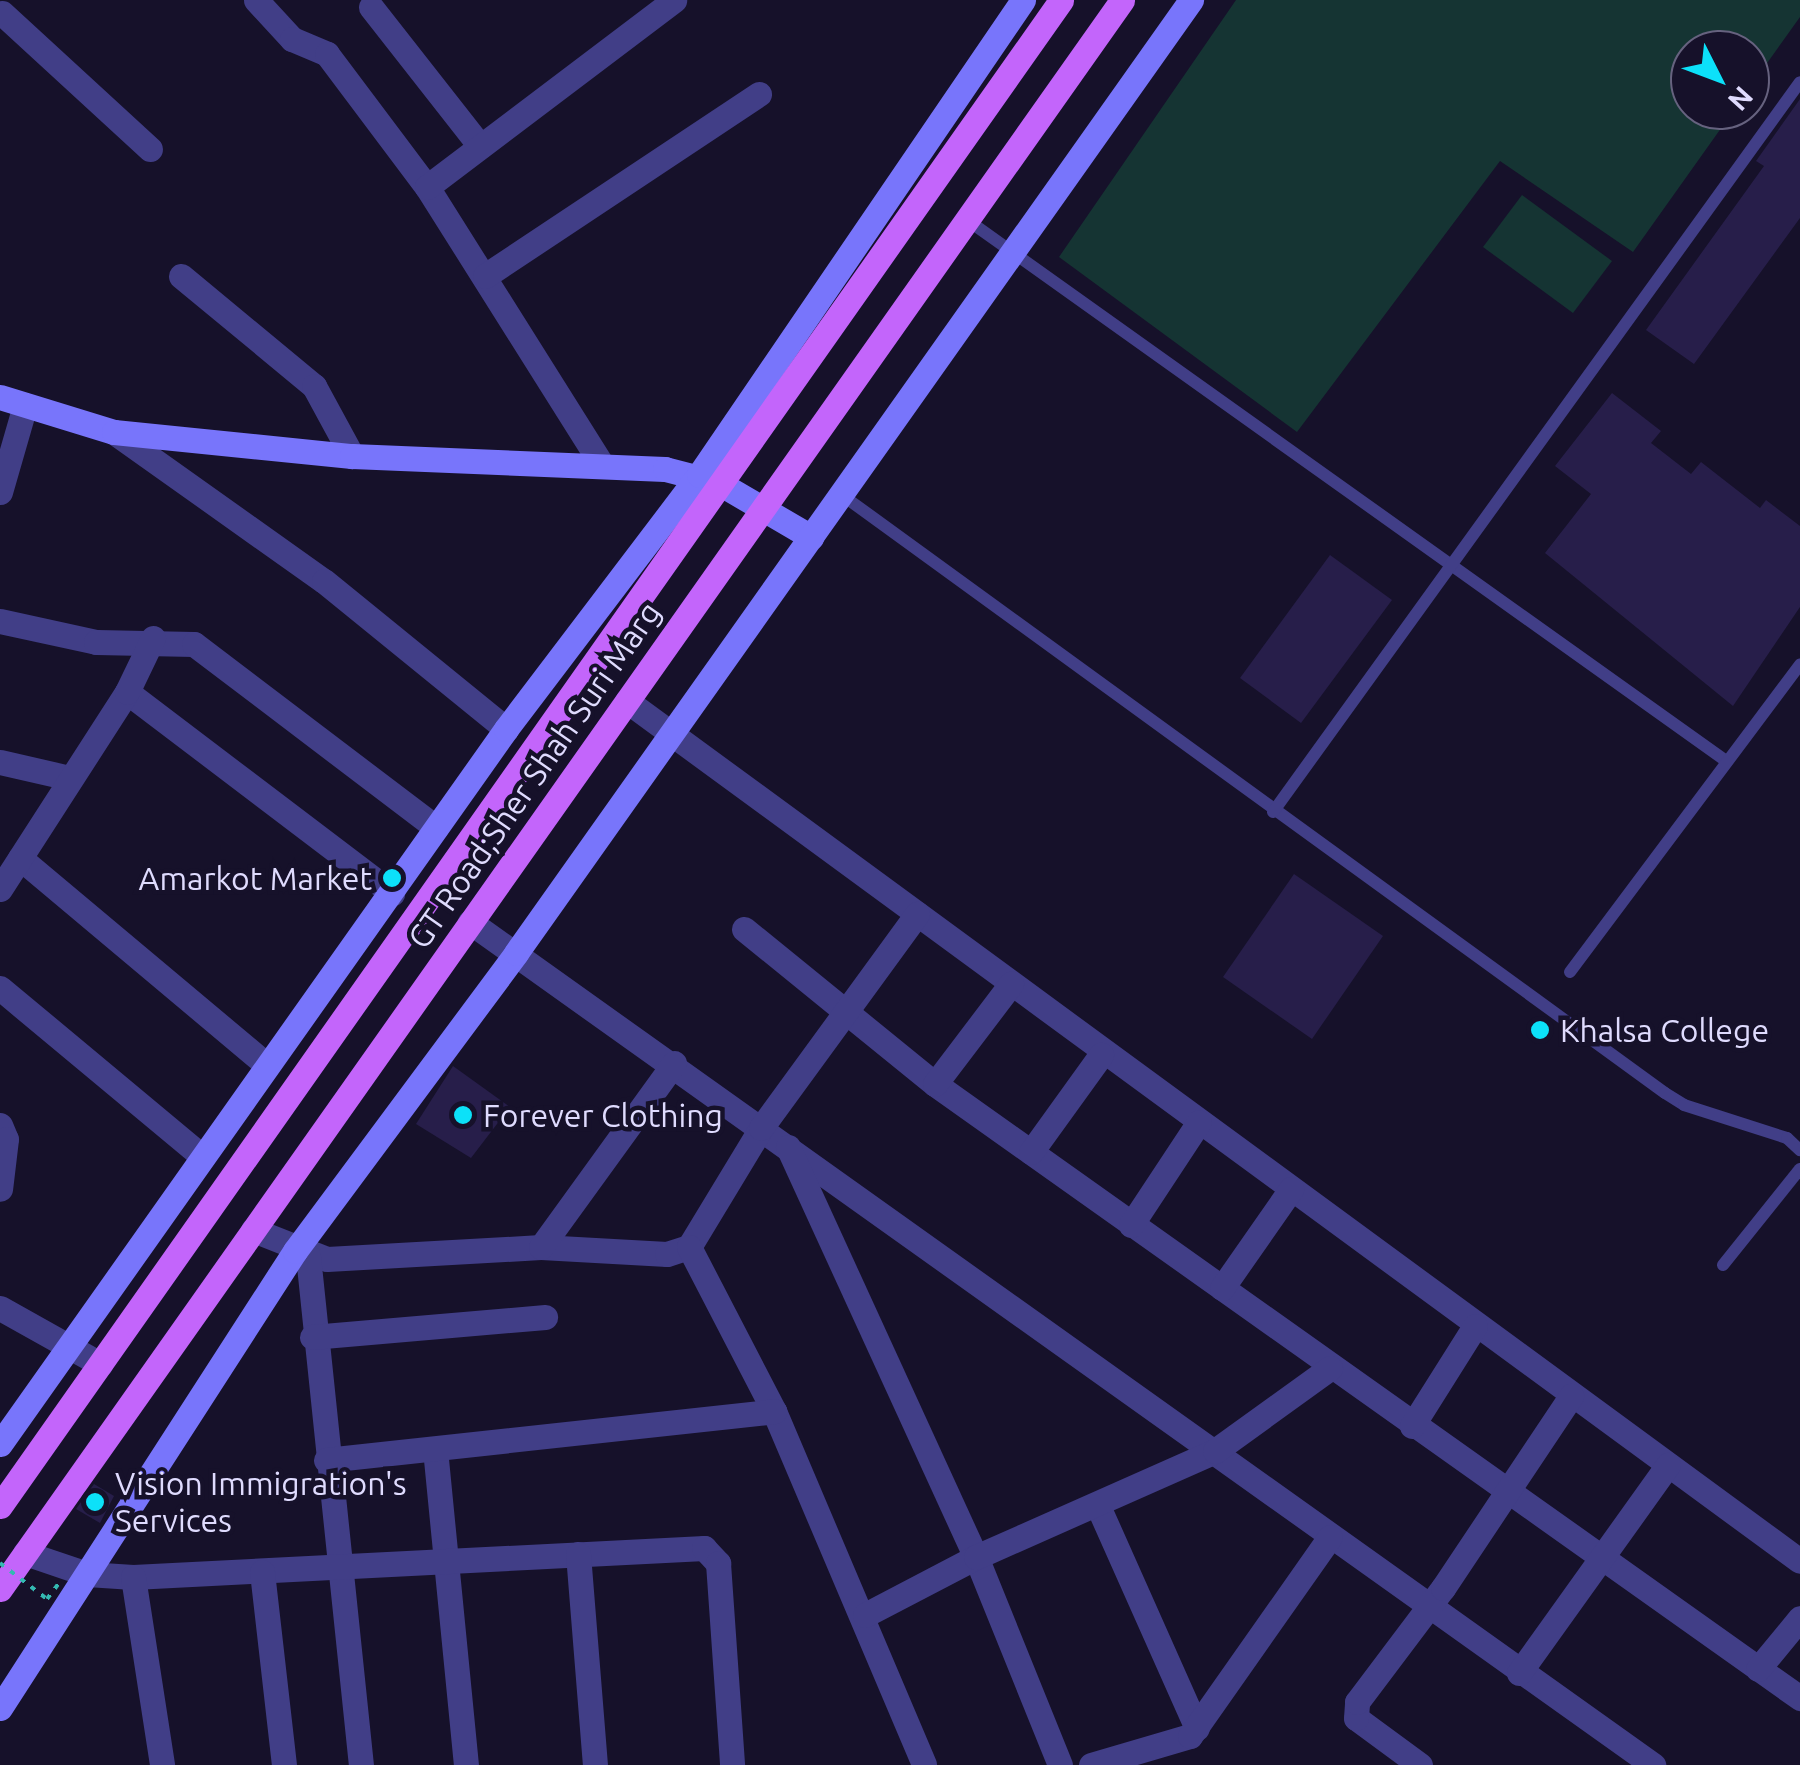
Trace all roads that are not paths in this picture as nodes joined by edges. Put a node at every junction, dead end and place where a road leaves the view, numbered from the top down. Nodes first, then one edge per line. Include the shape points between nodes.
1 (256, 0) edge
2 (674, 0) edge
3 (1024, 0) edge
4 (1122, 0) edge
5 (1191, 0) edge
6 (1056, 2) edge
7 (371, 7) dead end
8 (5, 9) edge
9 (1800, 82) edge
10 (759, 94) dead end
11 (480, 146) junction
12 (150, 149) dead end
13 (427, 187) junction
14 (966, 219) junction
15 (1013, 253) junction
16 (181, 276) dead end
17 (486, 276) junction
18 (0, 397) edge
19 (24, 409) junction
20 (114, 432) junction
21 (7, 436) edge
22 (352, 456) junction
23 (602, 465) junction
24 (710, 479) junction
25 (0, 492) edge
26 (842, 495) junction
27 (761, 507) junction
28 (811, 537) junction
29 (1456, 564) junction
30 (0, 620) edge
31 (153, 638) junction
32 (1800, 664) edge
33 (127, 692) junction
34 (626, 701) junction
35 (506, 730) junction
36 (672, 733) junction
37 (1726, 761) junction
38 (0, 762) edge
39 (70, 778) junction
40 (1273, 812) junction
41 (436, 828) junction
42 (20, 858) junction
43 (0, 889) edge
44 (392, 893) junction
45 (917, 914) junction
46 (470, 922) junction
47 (744, 930) dead end
48 (516, 953) junction
49 (1570, 972) dead end
50 (1011, 984) junction
51 (0, 988) edge
52 (841, 1012) junction
53 (1101, 1054) junction
54 (674, 1062) junction
55 (267, 1065) junction
56 (935, 1084) junction
57 (1198, 1122) junction
58 (0, 1125) edge
59 (762, 1128) junction
60 (788, 1148) junction
61 (1800, 1150) edge
62 (1030, 1152) junction
63 (203, 1158) junction
64 (1800, 1169) edge
65 (0, 1189) edge
66 (1290, 1189) junction
67 (1131, 1224) junction
68 (253, 1230) junction
69 (540, 1247) junction
70 (690, 1247) junction
71 (301, 1253) junction
72 (1723, 1265) dead end
73 (1222, 1288) junction
74 (0, 1308) edge
75 (544, 1317) dead end
76 (1476, 1326) junction
77 (312, 1337) junction
78 (70, 1342) junction
79 (100, 1364) junction
80 (1330, 1368) junction
81 (1571, 1396) junction
82 (774, 1412) junction
83 (1412, 1426) junction
84 (0, 1444) edge
85 (435, 1448) junction
86 (1215, 1451) junction
87 (326, 1460) junction
88 (1668, 1465) junction
89 (1508, 1490) junction
90 (0, 1506) edge
91 (1098, 1506) junction
92 (1330, 1537) junction
93 (25, 1553) junction
94 (578, 1554) junction
95 (1602, 1556) junction
96 (976, 1557) junction
97 (1800, 1561) edge
98 (445, 1564) junction
99 (338, 1569) junction
100 (262, 1572) junction
101 (87, 1574) junction
102 (134, 1577) junction
103 (0, 1589) edge
104 (1429, 1608) junction
105 (865, 1615) junction
106 (1800, 1618) edge
107 (1758, 1669) junction
108 (1519, 1673) junction
109 (1800, 1698) edge
110 (0, 1708) edge
111 (1197, 1728) junction
112 (162, 1765) edge
113 (284, 1765) edge
114 (361, 1765) edge
115 (466, 1765) edge
116 (595, 1765) edge
117 (732, 1765) edge
118 (924, 1765) edge
119 (1060, 1765) edge
120 (1091, 1765) edge
121 (1420, 1765) edge
122 (1653, 1765) edge

1 - 13 street via 292,39 328,54
2 - 11 street
3 - 24 main road
4 - 14 main road, GT Road;Sher Shah Suri Marg
5 - 15 main road
6 - 24 main road, GT Road;Sher Shah Suri Marg
7 - 11 street
8 - 12 street
9 - 29 lane
10 - 17 street
11 - 13 street
13 - 17 street
14 - 15 lane
14 - 27 main road, GT Road;Sher Shah Suri Marg
15 - 26 main road
15 - 29 lane
16 - 22 street via 314,386
17 - 23 street
18 - 19 main road
19 - 20 main road
19 - 21 street
20 - 22 main road
20 - 35 street via 324,581
21 - 25 street
22 - 23 main road
23 - 24 main road
24 - 27 main road
24 - 35 main road
24 - 79 main road, GT Road;Sher Shah Suri Marg
26 - 28 main road
26 - 40 lane
27 - 28 main road
27 - 34 main road, GT Road;Sher Shah Suri Marg
28 - 36 main road
29 - 37 lane
29 - 40 lane
30 - 31 street via 96,642
31 - 33 street
31 - 41 street via 183,640 208,652
32 - 37 lane
33 - 39 street
33 - 44 street
34 - 36 street
34 - 46 main road, GT Road;Sher Shah Suri Marg
35 - 41 main road
36 - 45 street
36 - 48 main road
37 - 49 lane
38 - 39 street
39 - 42 street
40 - 61 lane via 1684,1105 1787,1138
41 - 44 main road
42 - 43 street
42 - 55 street
44 - 55 main road
45 - 50 street
45 - 52 street
46 - 48 street
46 - 68 main road, GT Road;Sher Shah Suri Marg
47 - 52 street
48 - 54 street
48 - 71 main road
50 - 53 street
50 - 56 street
51 - 63 street
52 - 56 street
52 - 59 street
53 - 57 street
53 - 62 street
54 - 59 street
54 - 69 street
55 - 63 main road
56 - 62 street
57 - 66 street
57 - 67 street
58 - 65 street via 6,1139
59 - 60 street
59 - 70 street
60 - 86 street
60 - 96 street
62 - 67 street
63 - 78 main road
64 - 72 lane
66 - 73 street
66 - 76 street
67 - 73 street
68 - 71 street
68 - 93 main road, GT Road;Sher Shah Suri Marg
69 - 70 street via 666,1254
69 - 71 street
70 - 82 street
71 - 77 street
71 - 101 main road
73 - 80 street
74 - 78 street
75 - 77 street
76 - 81 street
76 - 83 street
77 - 87 street
78 - 79 street
78 - 84 main road
79 - 90 main road, GT Road;Sher Shah Suri Marg
80 - 83 street
80 - 86 street
81 - 88 street
81 - 89 street
82 - 85 street
82 - 105 street
83 - 89 street
85 - 87 street
85 - 98 street
86 - 91 street
86 - 92 street
87 - 99 street
88 - 95 street
88 - 97 street
89 - 95 street
89 - 104 street
91 - 96 street
91 - 111 street
92 - 104 street
92 - 111 street
93 - 101 street
93 - 103 main road, GT Road;Sher Shah Suri Marg
94 - 98 street
94 - 116 street
94 - 117 street via 704,1548 716,1557
95 - 107 street
95 - 108 street
96 - 105 street
96 - 119 street
98 - 99 street
98 - 115 street
99 - 100 street
99 - 114 street
100 - 102 street
100 - 113 street
101 - 102 street
101 - 110 main road
102 - 112 street
104 - 108 street
104 - 121 street via 1354,1709 1356,1718
105 - 118 street
106 - 107 street
107 - 109 street
108 - 122 street
111 - 120 street via 1175,1744

